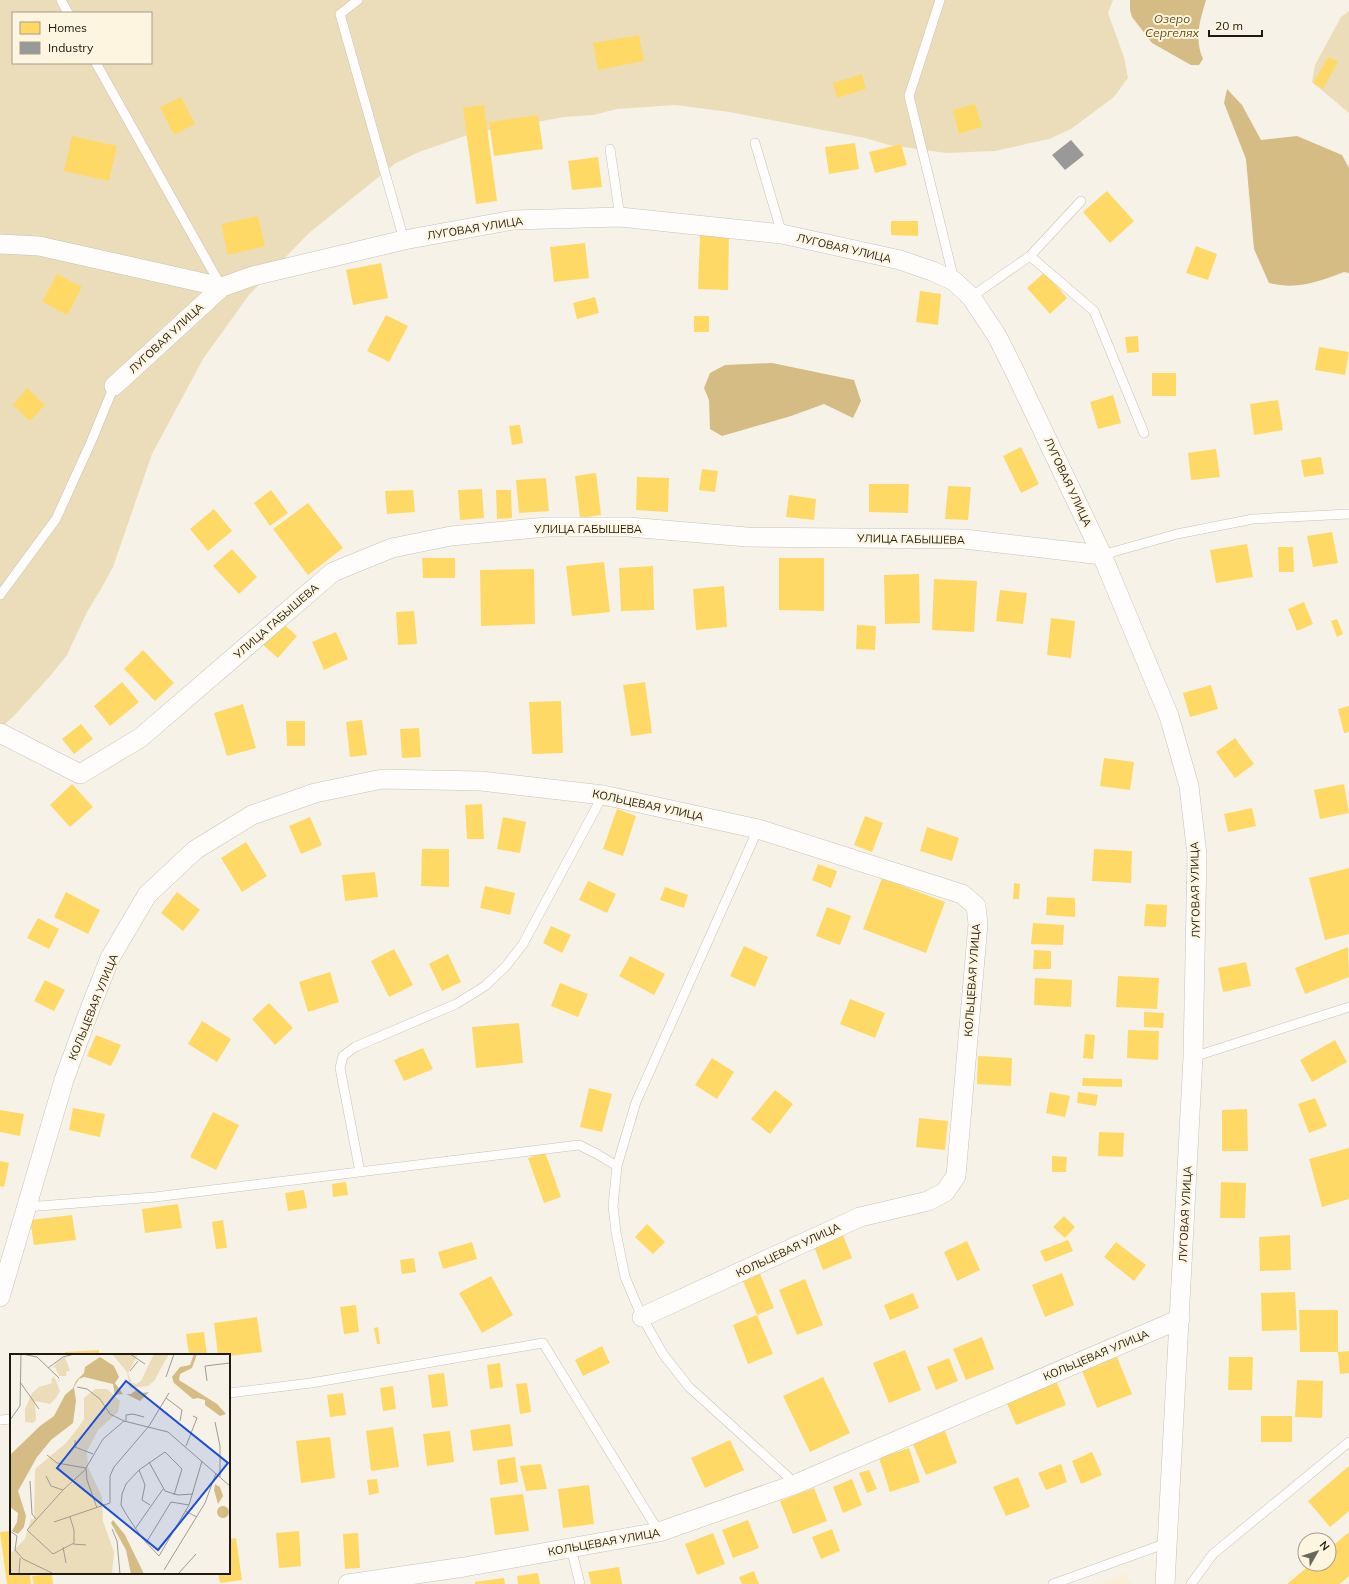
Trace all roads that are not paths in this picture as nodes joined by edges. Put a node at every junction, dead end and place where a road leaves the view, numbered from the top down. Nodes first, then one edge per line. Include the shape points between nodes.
1 (61, 0) edge
2 (358, 0) edge
3 (940, 0) edge
4 (67, 12) edge
5 (97, 64) edge
6 (755, 143) dead end
7 (610, 150) dead end
8 (1081, 201) dead end
9 (620, 217) junction
10 (782, 234) junction
11 (404, 240) junction
12 (0, 244) edge
13 (1030, 256) junction
14 (954, 281) junction
15 (222, 287) junction
16 (971, 297) junction
17 (114, 386) joint
18 (1144, 434) dead end
19 (1349, 514) edge
20 (1102, 555) junction
21 (0, 595) edge
22 (0, 733) edge
23 (603, 795) junction
24 (758, 829) junction
25 (1349, 1007) edge
26 (1193, 1057) junction
27 (617, 1166) junction
28 (360, 1172) junction
29 (26, 1207) junction
30 (0, 1297) edge
31 (642, 1317) junction
32 (1180, 1319) junction
33 (230, 1393) edge
34 (10, 1419) edge
35 (0, 1420) edge
36 (1349, 1442) edge
37 (796, 1484) junction
38 (659, 1532) junction
39 (1167, 1543) junction
40 (571, 1548) junction
41 (348, 1584) edge
42 (580, 1584) edge
43 (1053, 1584) edge
44 (1165, 1584) edge
45 (1191, 1584) edge

1 - 4 lane
2 - 11 lane via 340,14
3 - 14 lane via 909,96
5 - 15 lane
6 - 10 lane
7 - 9 lane
8 - 13 lane
9 - 10 street, ЛУГОВАЯ УЛИЦА
9 - 11 street, ЛУГОВАЯ УЛИЦА via 513,220
10 - 14 street, ЛУГОВАЯ УЛИЦА via 900,260
11 - 15 street, ЛУГОВАЯ УЛИЦА via 253,276
12 - 15 street via 39,246
13 - 16 lane
13 - 18 lane via 1094,311
14 - 16 street, ЛУГОВАЯ УЛИЦА
15 - 17 street, ЛУГОВАЯ УЛИЦА
16 - 20 street, ЛУГОВАЯ УЛИЦА via 1000,342
17 - 21 lane via 56,520
19 - 20 lane via 1253,519 1178,534
20 - 22 street, УЛИЦА ГАБЫШЕВА via 964,540 747,537 630,527 547,527 451,536 392,548 333,572 140,738 80,774
20 - 26 street, ЛУГОВАЯ УЛИЦА via 1169,716 1189,786 1197,855
23 - 24 street, КОЛЬЦЕВАЯ УЛИЦА
23 - 28 lane via 523,944 506,966 485,986 456,1004 355,1047 342,1056 340,1068
23 - 29 street, КОЛЬЦЕВАЯ УЛИЦА via 481,781 382,779 315,793 252,815 195,850 148,895 110,958 64,1080
24 - 27 lane via 636,1102
24 - 31 street, КОЛЬЦЕВАЯ УЛИЦА via 962,894 976,906 978,924 956,1176 945,1192 928,1201 860,1217
25 - 26 lane
26 - 32 street, ЛУГОВАЯ УЛИЦА
27 - 28 lane via 579,1145
27 - 31 lane via 613,1206 616,1232 625,1277
28 - 29 lane via 155,1197
29 - 30 street, КОЛЬЦЕВАЯ УЛИЦА
31 - 37 lane via 663,1354 689,1388
32 - 37 street, КОЛЬЦЕВАЯ УЛИЦА
32 - 39 street, ЛУГОВАЯ УЛИЦА
33 - 38 lane via 311,1383 543,1343
34 - 35 lane
36 - 45 lane via 1213,1554
37 - 38 street, КОЛЬЦЕВАЯ УЛИЦА
38 - 40 street, КОЛЬЦЕВАЯ УЛИЦА
39 - 43 lane
39 - 44 street, ЛУГОВАЯ УЛИЦА
40 - 41 street, КОЛЬЦЕВАЯ УЛИЦА
40 - 42 lane

